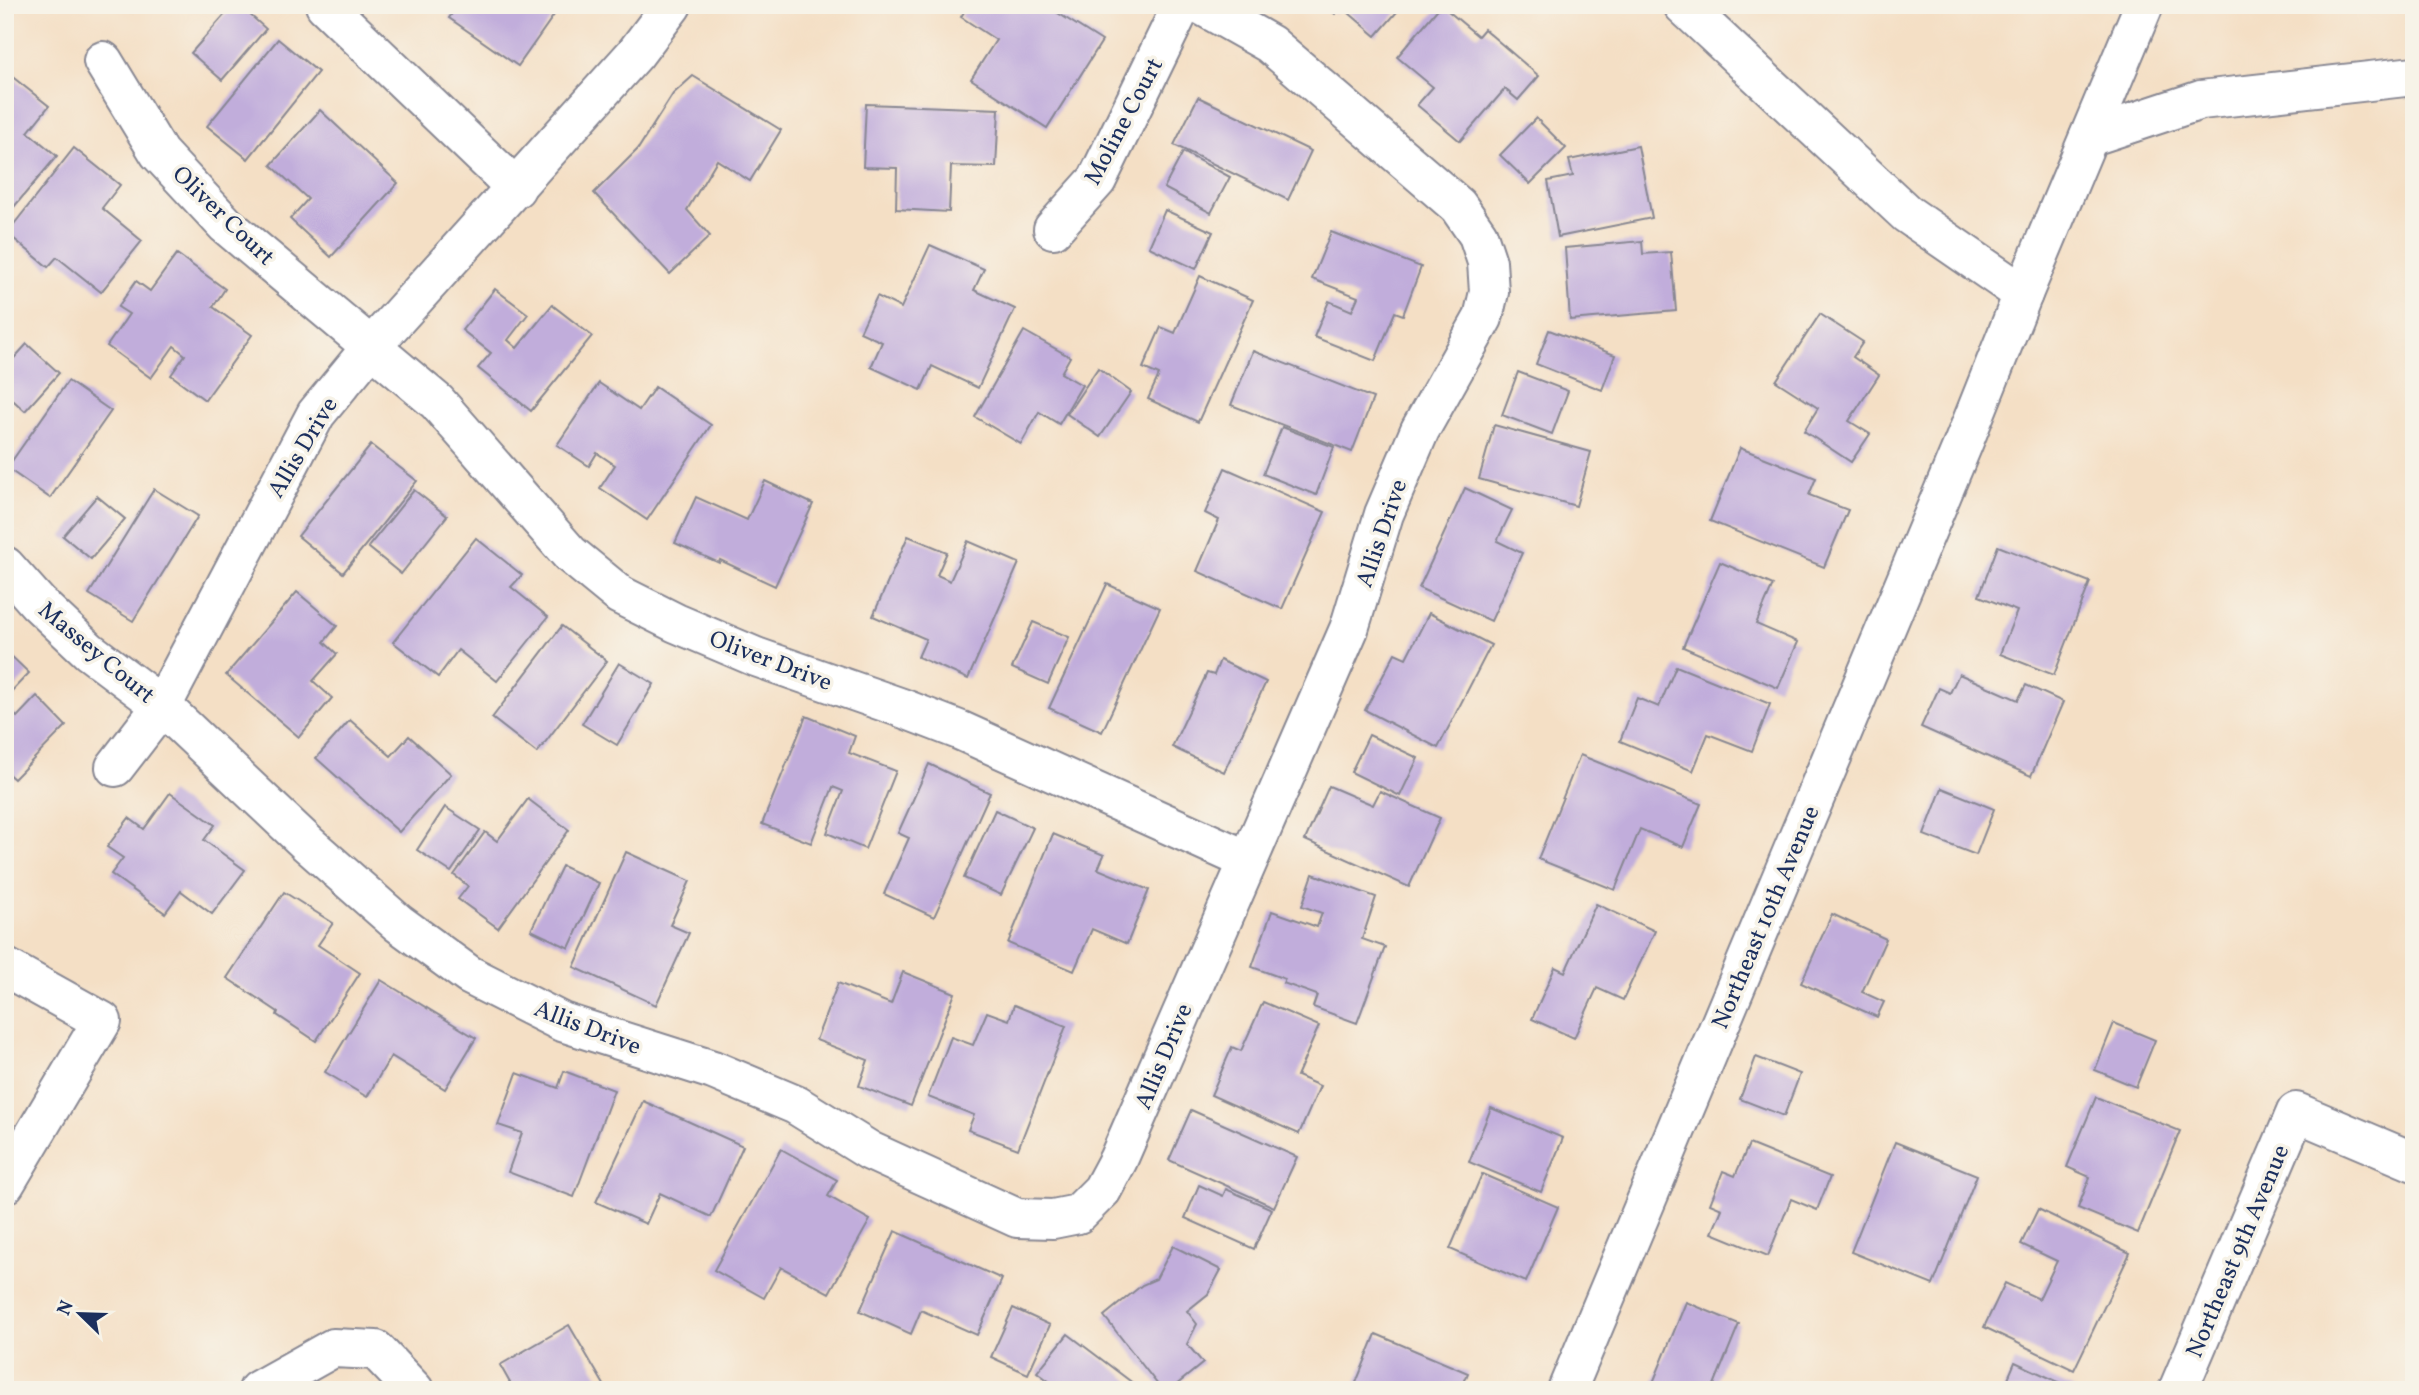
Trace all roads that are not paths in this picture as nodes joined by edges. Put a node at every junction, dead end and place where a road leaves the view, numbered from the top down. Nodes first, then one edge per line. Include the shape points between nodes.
1 (325, 5) edge
2 (672, 5) edge
3 (1182, 5) edge
4 (1201, 5) edge
5 (1683, 5) edge
6 (2144, 5) edge
7 (103, 61) dead end
8 (2414, 76) edge
9 (2089, 137) junction
10 (516, 188) junction
11 (1053, 229) dead end
12 (2023, 294) junction
13 (372, 346) junction
14 (5, 566) edge
15 (162, 706) junction
16 (115, 767) dead end
17 (1247, 860) junction
18 (5, 967) edge
19 (2414, 1162) edge
20 (5, 1184) edge
21 (258, 1390) edge
22 (414, 1390) edge
23 (1567, 1390) edge
24 (2178, 1390) edge

1 - 10 street
2 - 10 street, Allis Drive via 635,54
3 - 11 street, Moline Court via 1097,180
4 - 17 street, Allis Drive via 1269,44 1458,206 1478,235 1487,262 1489,292 1483,318 1415,442 1384,514 1349,629
5 - 12 street via 1906,214
6 - 9 street, Northeast 10th Avenue
7 - 13 street, Oliver Court via 159,153 216,214
8 - 9 street via 2201,100
9 - 12 street, Northeast 10th Avenue
10 - 13 street, Allis Drive
12 - 23 street, Northeast 10th Avenue
13 - 15 street, Allis Drive via 316,414
13 - 17 street, Oliver Drive via 437,402 570,554 620,595 756,657 959,730
14 - 15 street, Massey Court via 89,651
15 - 16 street, Allis Drive
15 - 17 street, Allis Drive via 308,844 398,923 468,975 562,1022 713,1070 796,1105 870,1151 1017,1218 1078,1214 1102,1190
18 - 20 street via 102,1021
19 - 24 street, Northeast 9th Avenue via 2296,1112
21 - 22 street via 333,1348 376,1350

